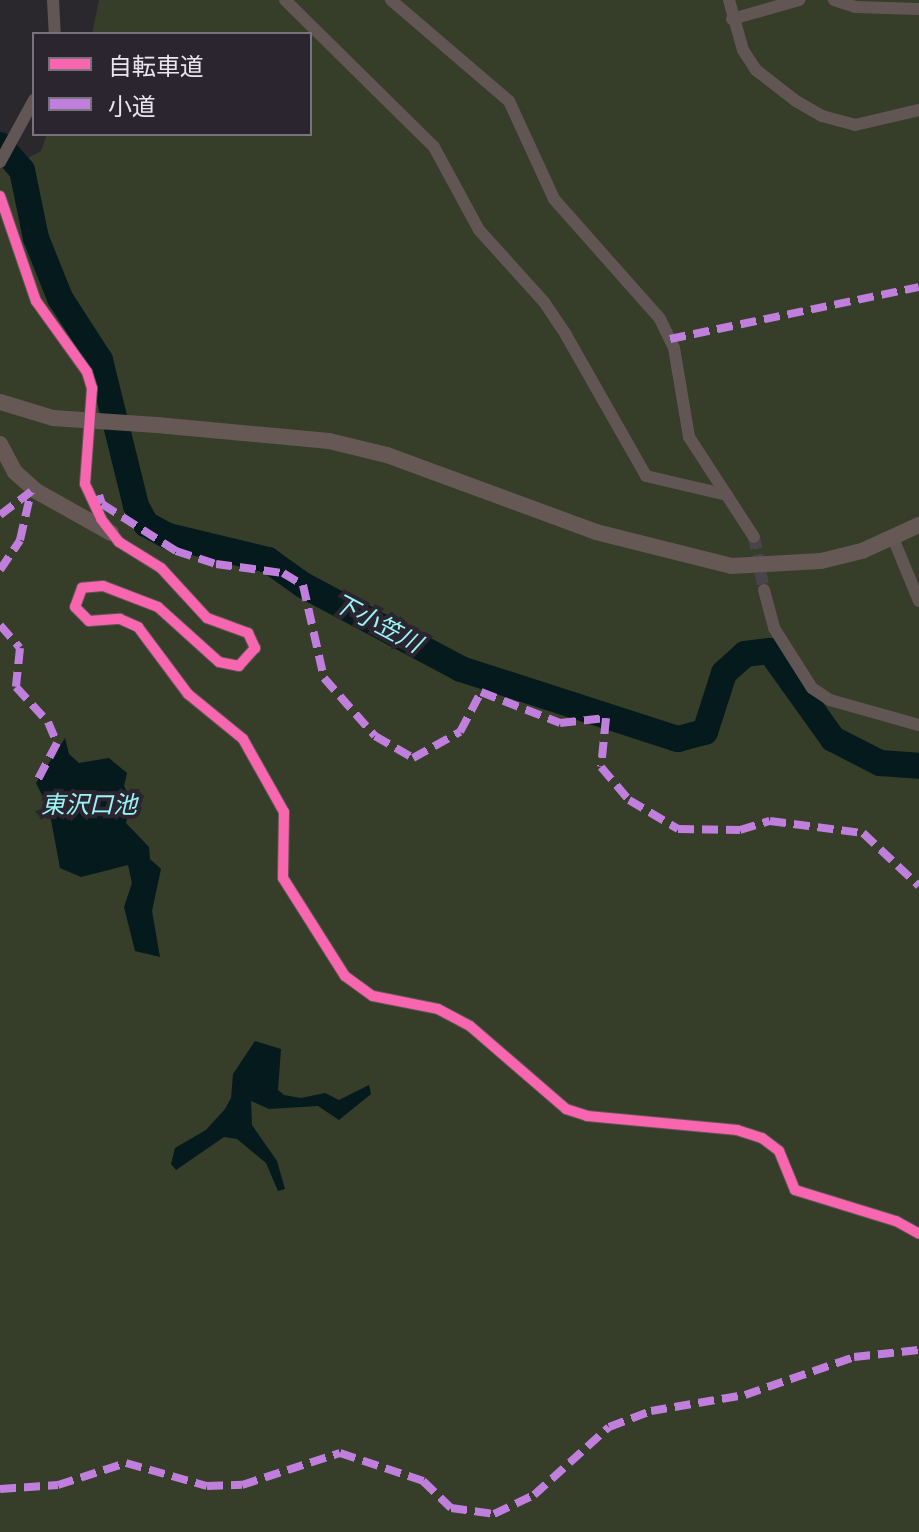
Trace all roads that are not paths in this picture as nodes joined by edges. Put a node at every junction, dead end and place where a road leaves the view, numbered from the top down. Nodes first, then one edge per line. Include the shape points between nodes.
1 (53, 0) edge
2 (285, 0) edge
3 (391, 0) edge
4 (729, 0) edge
5 (799, 0) edge
6 (834, 0) edge
7 (919, 9) edge
8 (732, 19) junction
9 (55, 32) edge
10 (32, 104) edge
11 (919, 110) edge
12 (0, 162) edge
13 (0, 196) edge
14 (0, 404) edge
15 (0, 444) edge
16 (727, 495) junction
17 (919, 525) edge
18 (111, 533) junction
19 (754, 537) tunnel mouth
20 (893, 538) junction
21 (764, 590) tunnel mouth
22 (919, 601) edge
23 (919, 725) edge
24 (919, 1234) edge

1 - 9 street
2 - 16 street via 434,147 479,230 544,302 566,335 646,476
3 - 16 street via 509,101 554,199 660,319 674,348 689,437
4 - 8 street
5 - 8 street
6 - 7 street via 855,7
8 - 11 street via 756,70 822,116 855,125
10 - 12 street
13 - 18 street via 36,301 87,372 92,388 85,484
14 - 20 street, bridge via 53,418 329,441 387,455 596,532 731,566 821,561
15 - 18 street via 15,472 36,491
16 - 19 street
17 - 20 street
18 - 24 street via 161,568 207,618 254,640 247,662 229,666 208,654 176,620 137,596 87,585 75,598 79,614 89,621 120,619 138,627 188,694 243,739 284,812 283,878 345,976 373,996 438,1009 470,1026 566,1109 587,1116 737,1130 762,1138 779,1151 795,1190 896,1221
20 - 22 street
21 - 23 street via 774,628 812,688 830,700

